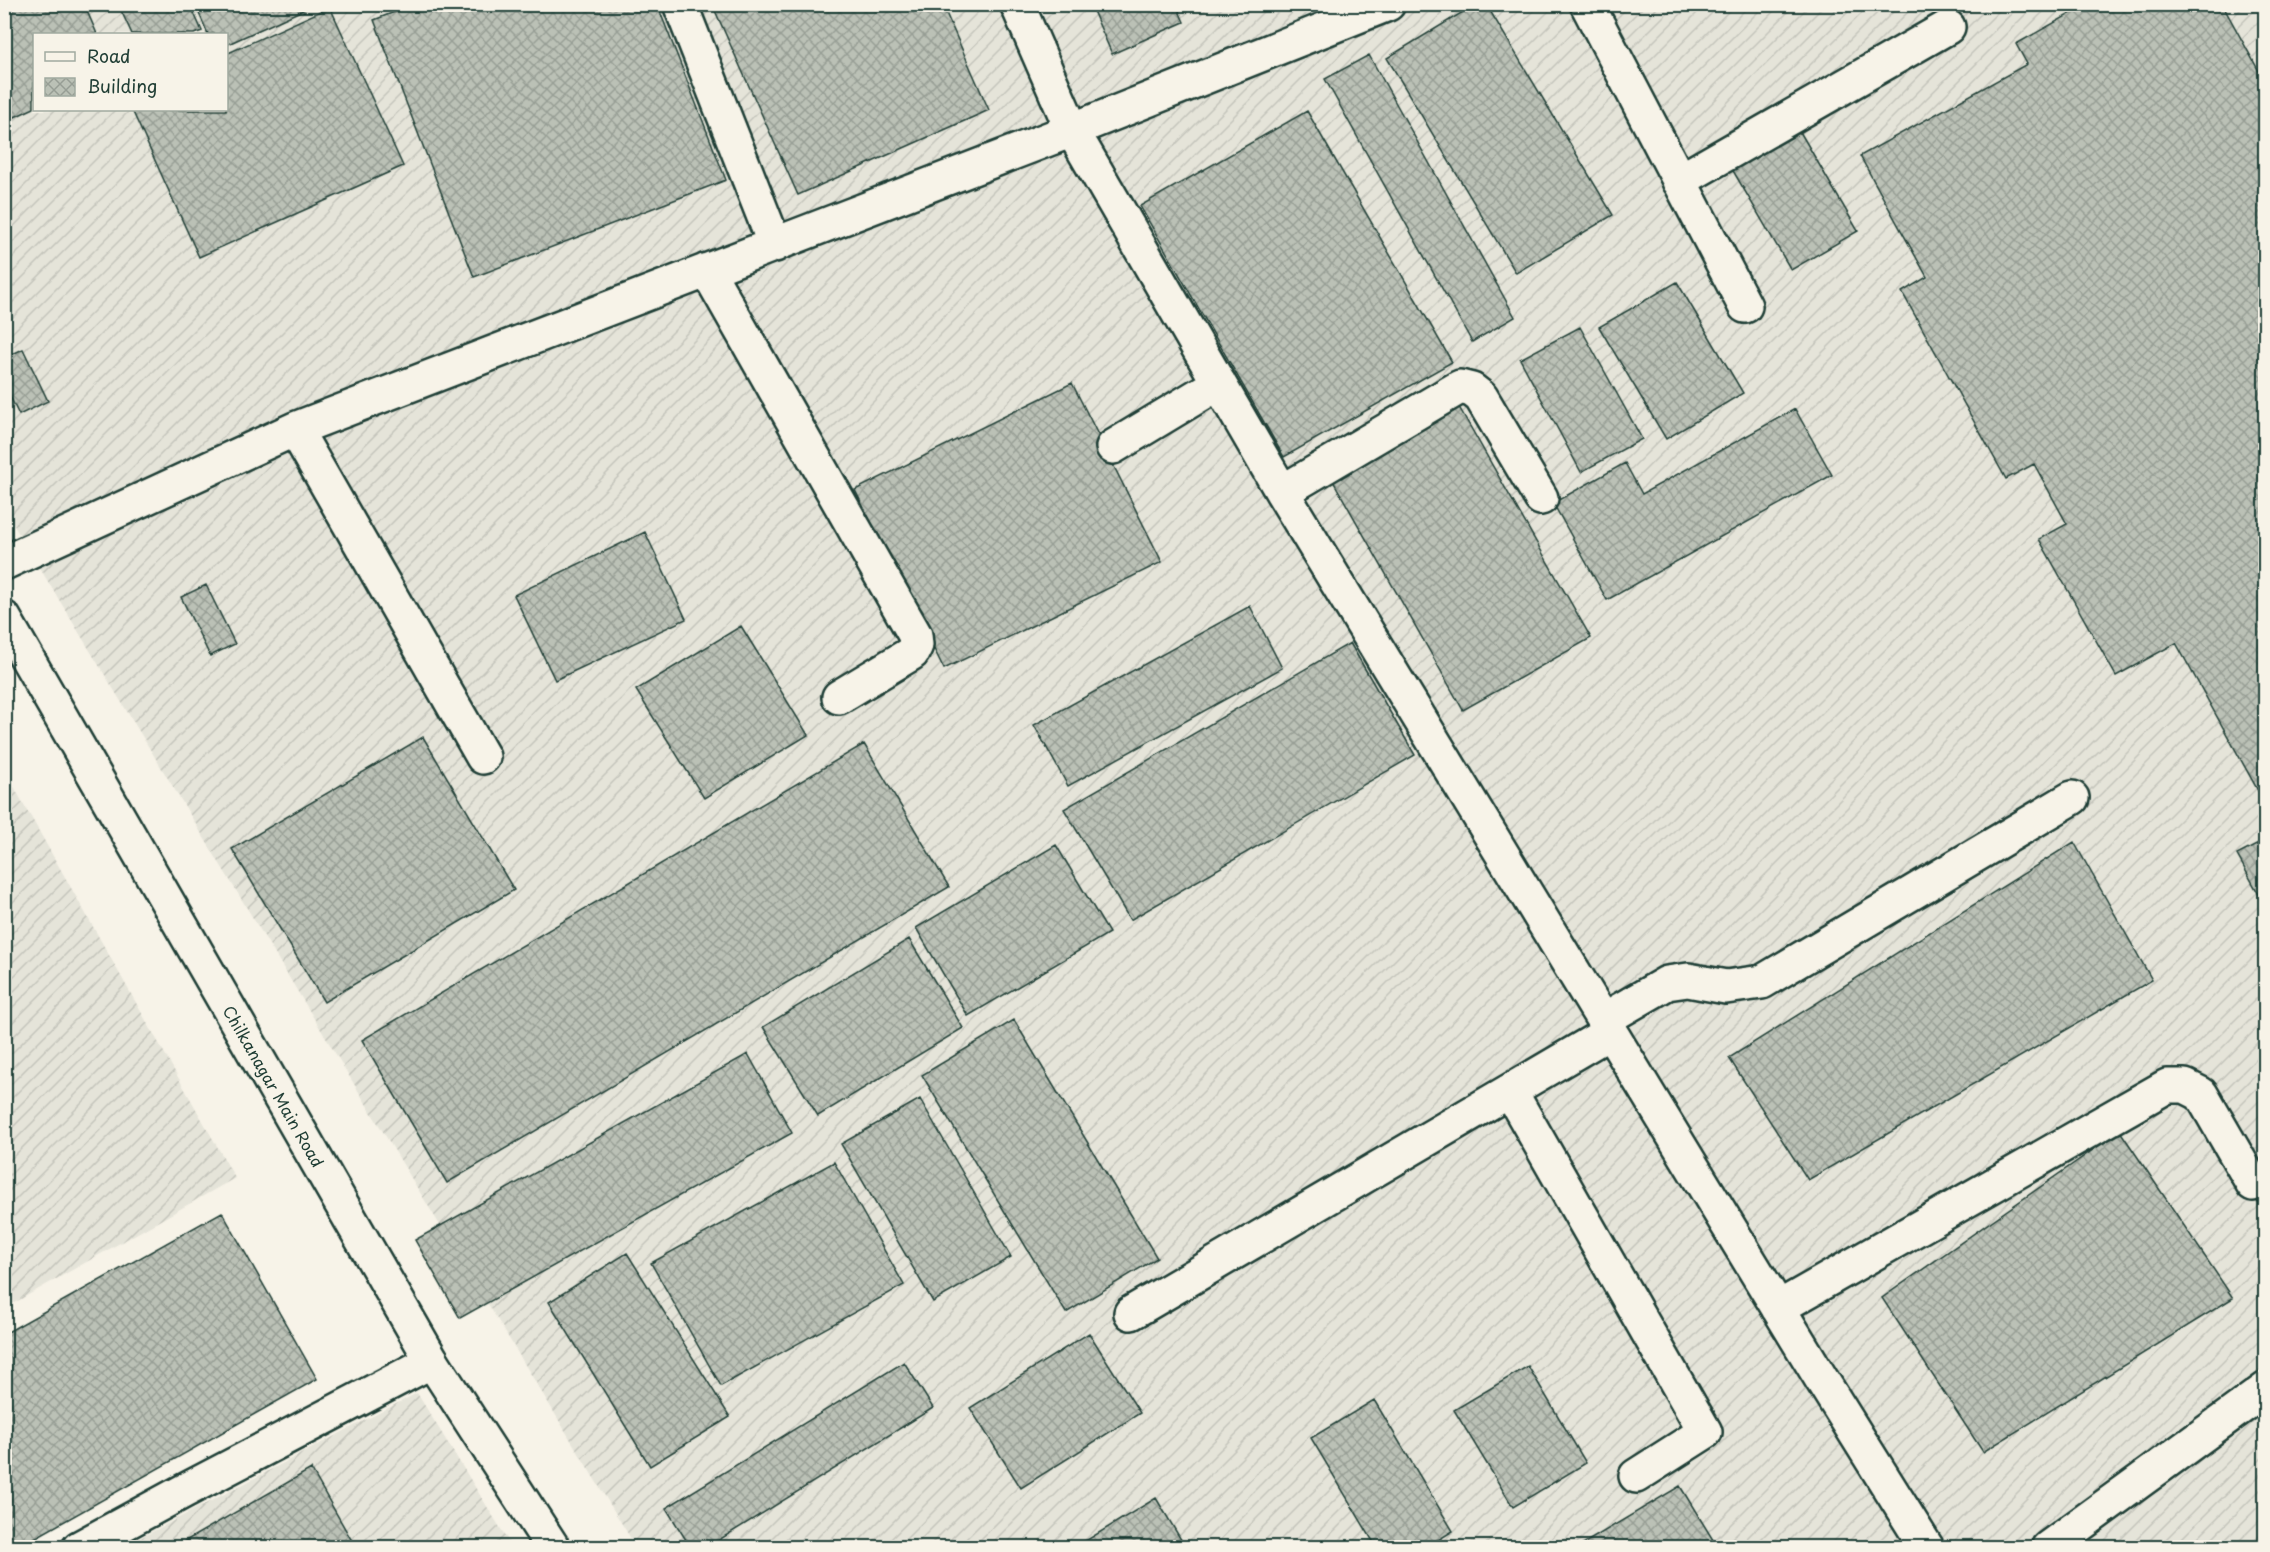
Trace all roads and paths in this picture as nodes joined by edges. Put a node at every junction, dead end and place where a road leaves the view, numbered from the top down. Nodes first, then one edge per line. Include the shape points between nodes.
1 (680, 4) edge
2 (1017, 4) edge
3 (1388, 4) edge
4 (1587, 4) edge
5 (1948, 27) dead end
6 (1072, 130) junction
7 (1679, 181) junction
8 (775, 244) junction
9 (707, 270) junction
10 (1745, 306) dead end
11 (1219, 383) junction
12 (295, 429) junction
13 (1113, 447) dead end
14 (1282, 492) junction
15 (1541, 498) dead end
16 (4, 563) edge
17 (4, 618) edge
18 (839, 697) dead end
19 (483, 757) dead end
20 (2072, 798) dead end
21 (1606, 1026) junction
22 (1510, 1091) junction
23 (2253, 1184) dead end
24 (1778, 1308) junction
25 (1131, 1313) dead end
26 (432, 1361) junction
27 (2265, 1389) edge
28 (1636, 1476) dead end
29 (79, 1548) edge
30 (553, 1548) edge
31 (1927, 1548) edge
32 (2048, 1548) edge

1 - 8 street
2 - 6 street
3 - 6 street
4 - 7 street
5 - 7 street
6 - 8 street
6 - 11 street
7 - 10 street
8 - 9 street
9 - 12 street
9 - 18 street via 915,635 912,653
11 - 13 street
11 - 14 street
12 - 16 street
12 - 19 street
14 - 15 street via 1460,387 1472,390 1480,398
14 - 21 street
17 - 26 street, Chilkanagar Main Road
20 - 21 street via 1762,982 1726,987 1688,980 1667,982
21 - 22 street
21 - 24 street
22 - 25 street
22 - 28 street via 1706,1432
23 - 24 street via 2201,1094 2185,1086 2167,1086
24 - 31 street
26 - 29 street
26 - 30 street, Chilkanagar Main Road
27 - 32 street

